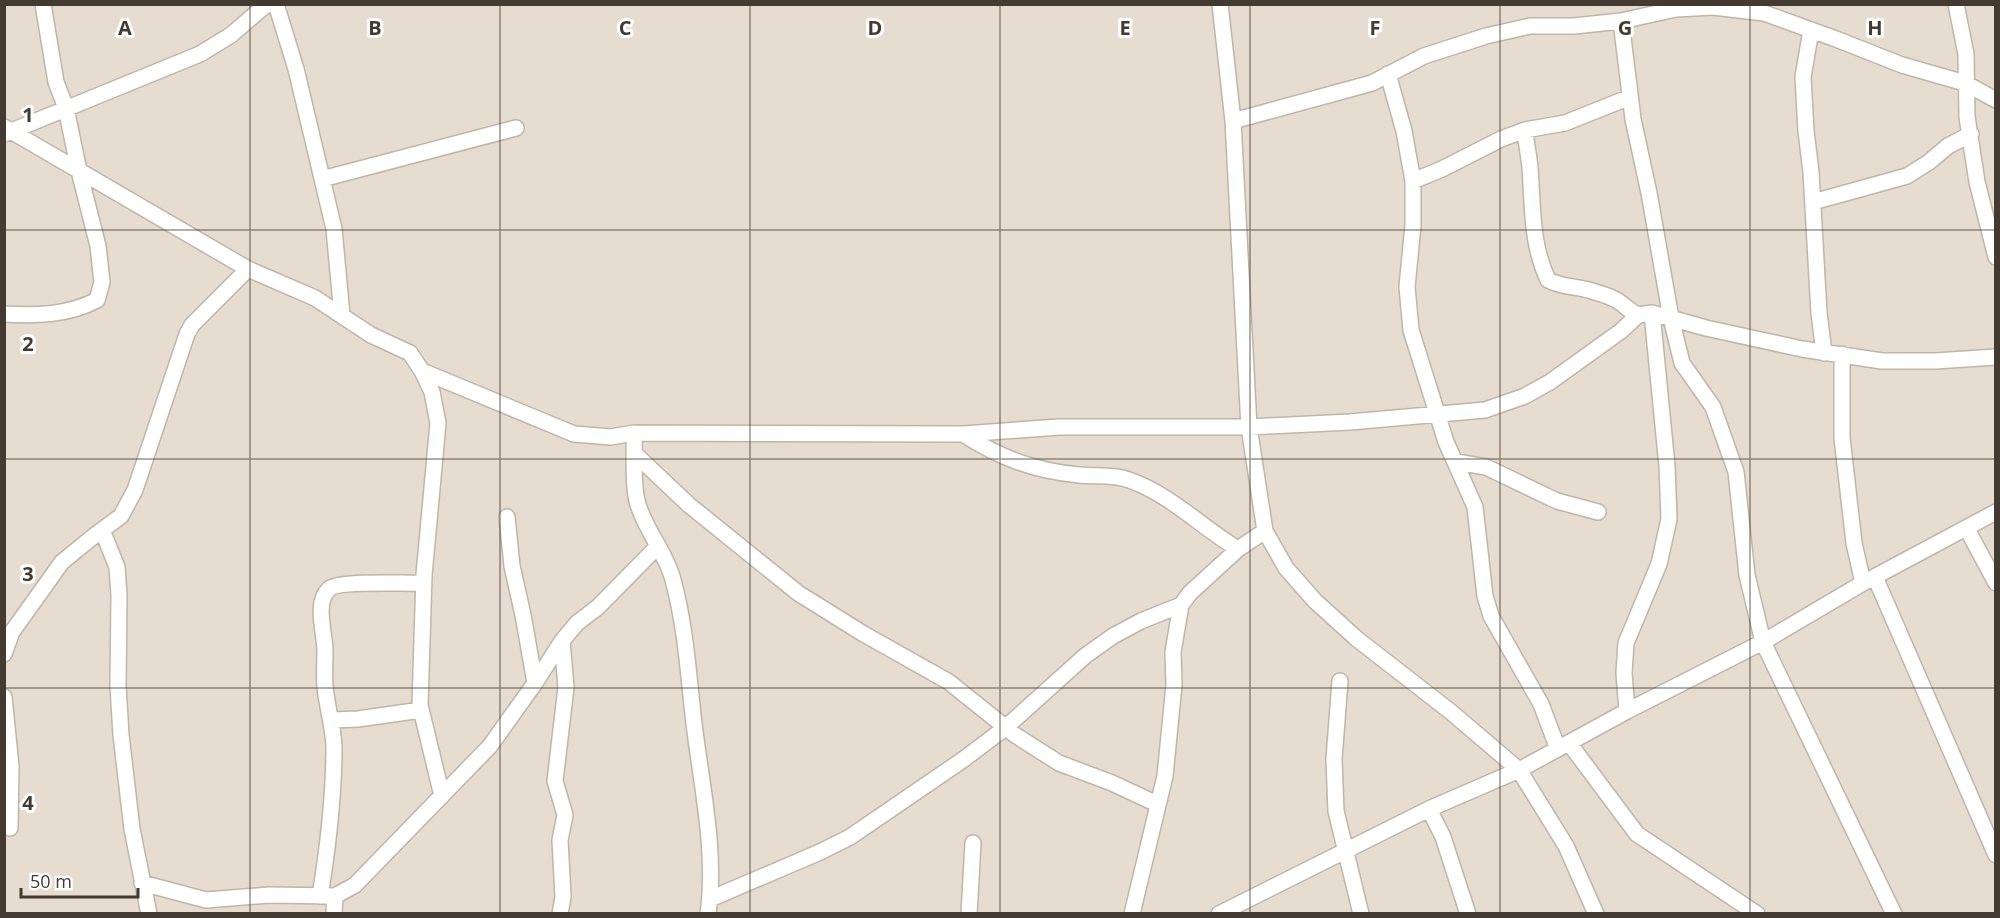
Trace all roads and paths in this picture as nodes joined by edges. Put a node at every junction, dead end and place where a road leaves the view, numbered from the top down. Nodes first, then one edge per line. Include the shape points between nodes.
1 (43, 4) edge
2 (267, 4) edge
3 (276, 4) edge
4 (1220, 4) edge
5 (1956, 4) edge
6 (1621, 21) junction
7 (1811, 30) junction
8 (1388, 74) junction
9 (1965, 84) junction
10 (1630, 97) junction
11 (1995, 100) edge
12 (66, 108) junction
13 (1233, 121) junction
14 (516, 128) dead end
15 (7, 130) edge
16 (1525, 130) junction
17 (1971, 134) junction
18 (79, 171) junction
19 (322, 179) junction
20 (1413, 181) junction
21 (1813, 202) junction
22 (1995, 257) edge
23 (248, 269) junction
24 (4, 314) edge
25 (1645, 314) junction
26 (342, 315) junction
27 (1671, 318) junction
28 (1824, 353) junction
29 (1842, 354) junction
30 (1995, 357) edge
31 (422, 371) junction
32 (1437, 415) junction
33 (1250, 427) junction
34 (634, 433) junction
35 (963, 434) junction
36 (635, 454) junction
37 (1456, 462) junction
38 (1598, 512) dead end
39 (1995, 512) edge
40 (507, 517) dead end
41 (1966, 529) junction
42 (102, 530) junction
43 (1265, 531) junction
44 (658, 546) junction
45 (1238, 549) junction
46 (1869, 580) junction
47 (1995, 583) edge
48 (423, 584) junction
49 (1181, 605) junction
50 (562, 642) junction
51 (1764, 642) junction
52 (4, 654) edge
53 (1340, 681) dead end
54 (536, 683) junction
55 (4, 697) edge
56 (421, 710) junction
57 (1627, 711) junction
58 (332, 720) junction
59 (1005, 728) junction
60 (1564, 746) junction
61 (1519, 770) junction
62 (442, 796) junction
63 (1157, 804) junction
64 (1429, 808) junction
65 (10, 828) dead end
66 (973, 843) dead end
67 (1344, 851) junction
68 (1995, 855) edge
69 (142, 883) junction
70 (327, 896) junction
71 (709, 906) edge
72 (1238, 910) edge
73 (149, 914) edge
74 (334, 914) edge
75 (560, 914) edge
76 (969, 914) edge
77 (1132, 914) edge
78 (1220, 914) edge
79 (1361, 914) edge
80 (1468, 914) edge
81 (1596, 914) edge
82 (1757, 914) edge
83 (1894, 914) edge

1 - 12 street via 56,82
2 - 12 street via 231,35 200,54
3 - 19 street
4 - 13 street
5 - 9 street via 1966,54
6 - 7 street via 1676,9 1713,7 1764,13
6 - 8 street via 1530,26 1486,36 1435,52
6 - 10 street
7 - 9 street
7 - 21 street via 1803,77
8 - 13 street via 1372,83
8 - 20 street
9 - 11 street
9 - 17 street
10 - 16 street via 1565,123
10 - 27 street
12 - 15 street
12 - 18 street
13 - 33 street
14 - 19 street
15 - 18 street
16 - 20 street
16 - 25 street via 1532,221 1537,252 1548,280 1595,291 1618,301 1630,312
17 - 21 street via 1906,176
17 - 22 street via 1977,182
18 - 23 street
18 - 24 street via 98,246 102,282 97,300 48,314
19 - 26 street via 334,229
20 - 32 street via 1407,287 1411,330
21 - 28 street
23 - 26 street via 315,298
23 - 42 street via 192,325 135,490 121,516
25 - 27 street
25 - 32 street via 1525,396 1485,410
25 - 57 street via 1667,466 1669,519 1659,564 1626,643
26 - 31 street via 371,335 410,353
27 - 28 street
27 - 51 street via 1682,363 1713,407 1736,472 1747,575
28 - 29 street
29 - 30 street via 1882,361
29 - 46 street via 1842,438 1853,533
31 - 34 street via 574,434 611,437
31 - 48 street via 432,392 438,423
32 - 33 street
32 - 37 street
33 - 35 street via 1059,427
33 - 43 street
34 - 35 street
34 - 36 street
35 - 45 street via 1013,460 1059,473 1117,476 1145,486
36 - 44 street via 637,503
36 - 59 street via 689,505 798,593 949,682
37 - 38 street via 1486,467 1557,501
37 - 60 street via 1475,507 1491,616
39 - 41 street
40 - 54 street via 512,566
41 - 46 street
41 - 47 street
42 - 52 street via 62,562 12,632
42 - 69 street via 117,567 121,735
43 - 45 street
43 - 61 street via 1286,568 1315,601
44 - 50 street
44 - 71 street via 672,577 689,668 703,787
45 - 49 street
46 - 51 street
46 - 68 street
48 - 56 street
48 - 58 street via 347,584 332,586 324,594 321,610 325,689
49 - 59 street via 1113,636
49 - 63 street via 1173,652 1174,685 1165,776
50 - 54 street
50 - 75 street via 566,687 555,781 565,815 560,840
51 - 57 street
51 - 83 street
53 - 67 street via 1334,759 1336,811
54 - 62 street via 490,746
55 - 65 street via 11,766
56 - 58 street
56 - 62 street
57 - 60 street
58 - 70 street
59 - 63 street via 1059,764
59 - 71 street via 850,837 790,863
60 - 61 street
60 - 82 street via 1637,834
61 - 64 street
61 - 81 street via 1566,846
62 - 70 street via 355,885
63 - 77 street
64 - 67 street
64 - 80 street via 1443,837
66 - 76 street
67 - 72 street
67 - 79 street
69 - 70 street via 206,900
69 - 73 street
70 - 74 street
72 - 78 street

